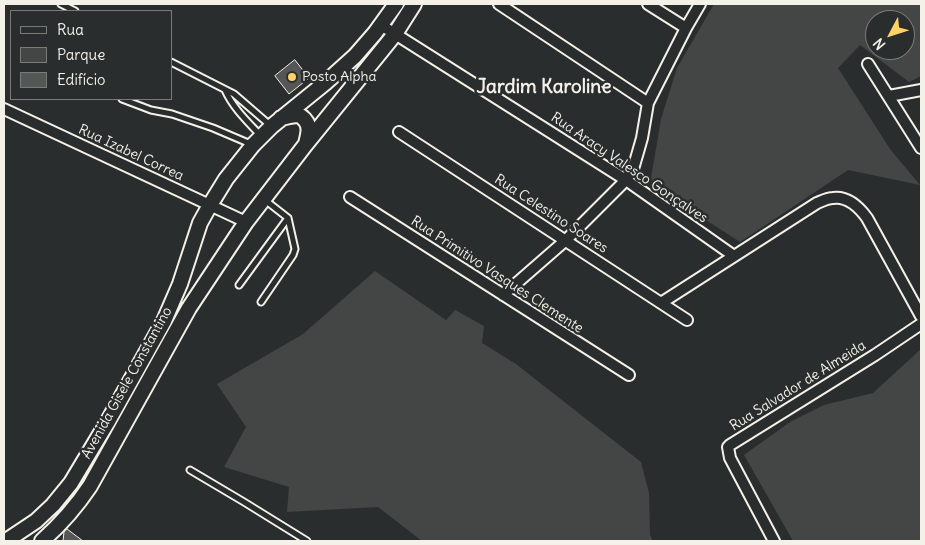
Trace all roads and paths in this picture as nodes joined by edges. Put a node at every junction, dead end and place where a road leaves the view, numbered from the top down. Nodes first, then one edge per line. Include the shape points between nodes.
1 (61, 4) edge
2 (396, 4) edge
3 (414, 4) edge
4 (499, 4) edge
5 (648, 4) edge
6 (700, 4) edge
7 (73, 10) edge
8 (381, 25) junction
9 (686, 28) junction
10 (395, 34) junction
11 (172, 63) edge
12 (868, 64) dead end
13 (225, 90) junction
14 (921, 90) edge
15 (889, 96) junction
16 (125, 100) edge
17 (648, 103) junction
18 (4, 108) edge
19 (276, 122) junction
20 (399, 132) dead end
21 (257, 141) junction
22 (306, 144) junction
23 (921, 148) edge
24 (626, 180) junction
25 (350, 198) dead end
26 (264, 199) junction
27 (210, 204) junction
28 (288, 218) junction
29 (246, 222) junction
30 (566, 240) junction
31 (734, 256) junction
32 (239, 285) dead end
33 (503, 295) junction
34 (261, 302) dead end
35 (661, 303) junction
36 (921, 316) edge
37 (687, 320) dead end
38 (921, 324) edge
39 (629, 375) dead end
40 (190, 470) dead end
41 (30, 526) junction
42 (15, 539) edge
43 (43, 541) edge
44 (307, 541) edge
45 (774, 541) edge

1 - 7 lane
2 - 8 main road, Avenida Gisele Constantino
3 - 10 main road, Avenida Gisele Constantino
4 - 17 street
5 - 9 street
6 - 9 street
8 - 10 street, Rua Aracy Valesco Gonçalves
8 - 19 main road, Avenida Gisele Constantino via 355,56
9 - 17 street
10 - 22 main road, Avenida Gisele Constantino
10 - 24 street, Rua Aracy Valesco Gonçalves
11 - 13 lane
12 - 15 street
13 - 19 lane
13 - 21 lane
14 - 15 street
15 - 23 street
16 - 21 lane
17 - 24 street via 638,152
18 - 27 street, Rua Izabel Correa
19 - 21 main road, Avenida Gisele Constantino
19 - 22 main road via 297,115 302,117 309,126
20 - 30 street, Rua Celestino Soares
21 - 27 main road, Avenida Gisele Constantino
22 - 26 main road, Avenida Gisele Constantino
24 - 30 street
24 - 31 street, Rua Aracy Valesco Gonçalves
25 - 33 street, Rua Primitivo Vasques Clemente
26 - 28 lane
26 - 29 main road, Avenida Gisele Constantino
27 - 29 street, Rua Izabel Correa
27 - 41 main road, Avenida Gisele Constantino via 180,284 146,354 71,483
28 - 32 lane
28 - 34 lane via 295,249
29 - 43 main road, Avenida Gisele Constantino via 189,308 90,486
30 - 33 street
30 - 35 street, Rua Celestino Soares
31 - 35 street
31 - 36 street via 817,202 847,199 867,218
33 - 39 street, Rua Primitivo Vasques Clemente
35 - 37 street, Rua Celestino Soares
38 - 45 street, Rua Salvador de Almeida via 728,447 730,458
40 - 44 lane
41 - 42 main road, Avenida Gisele Constantino
41 - 43 main road

